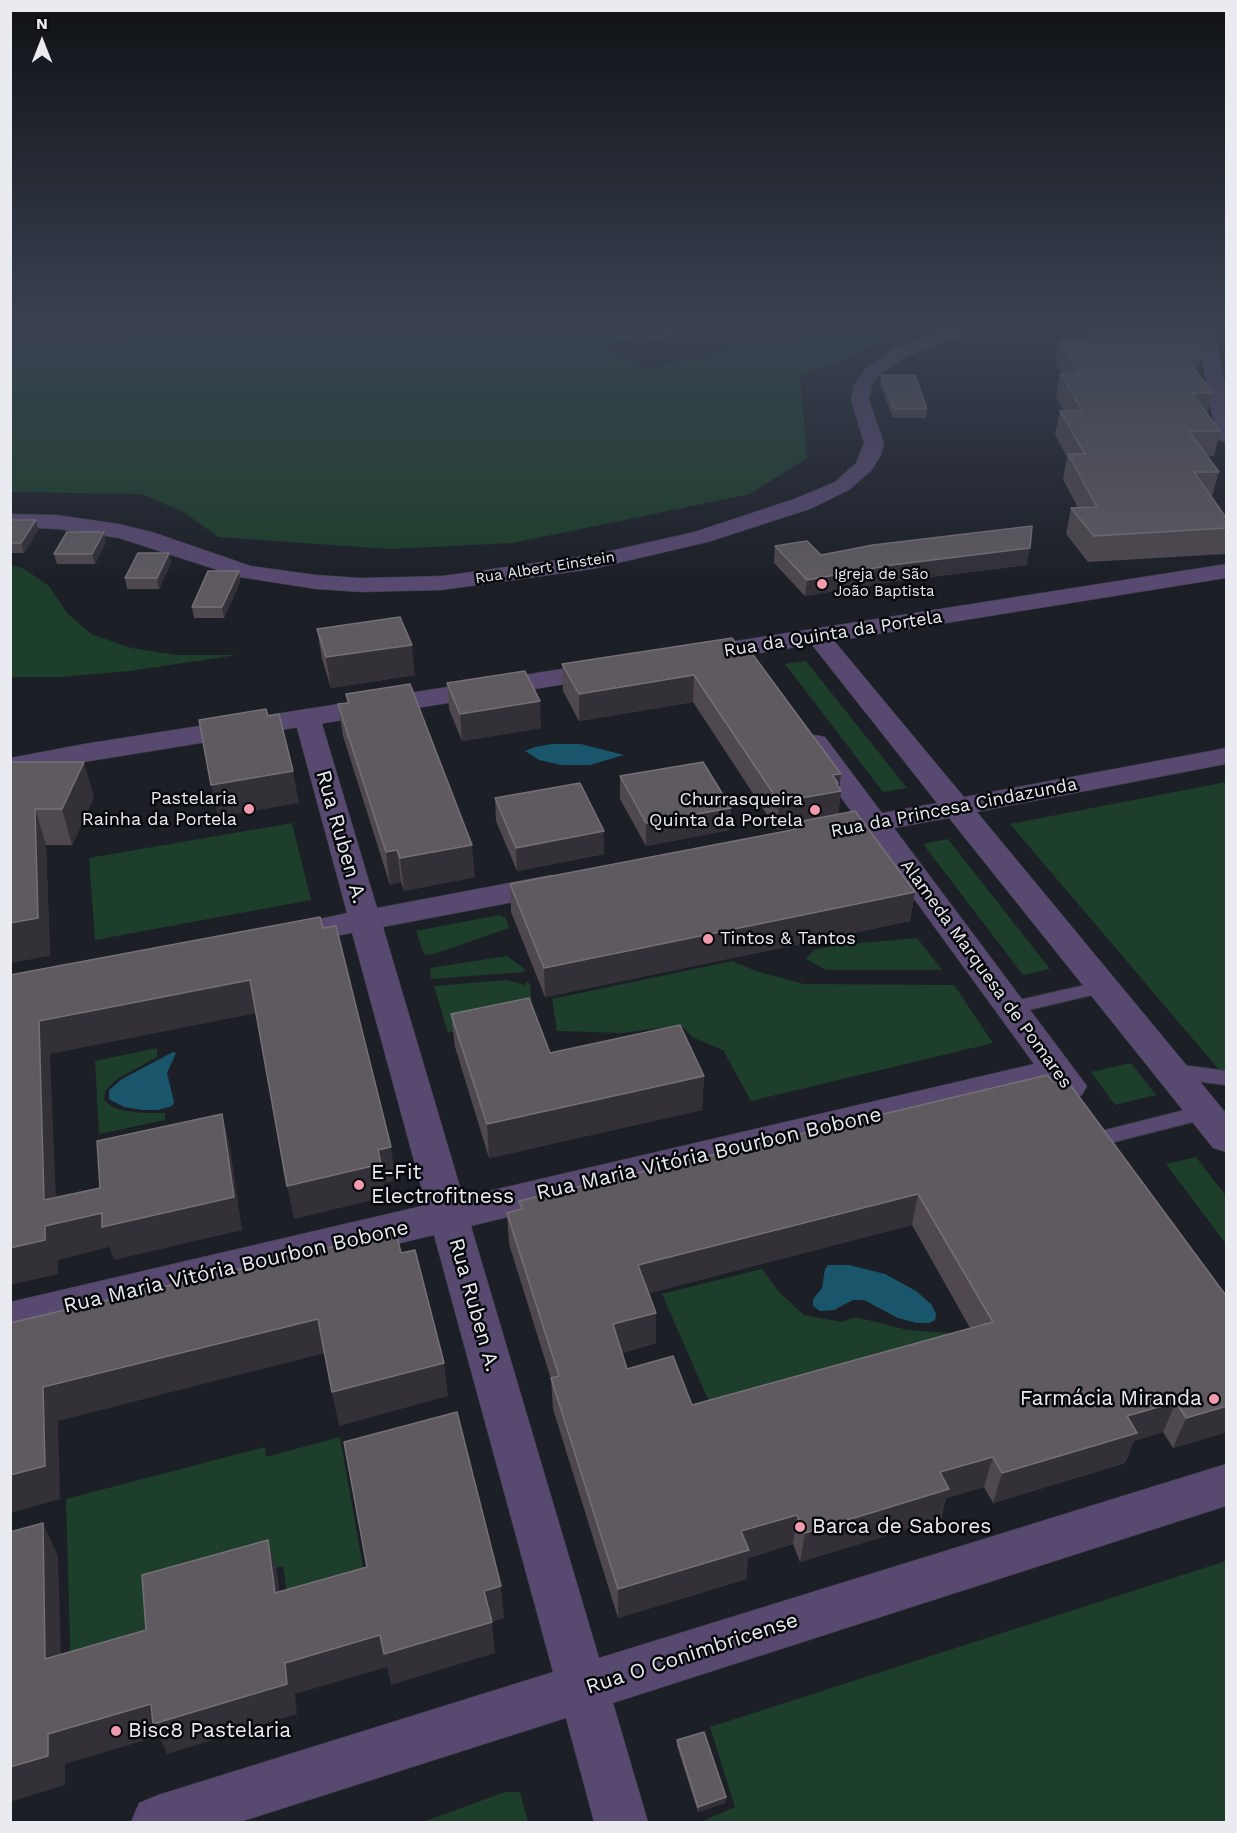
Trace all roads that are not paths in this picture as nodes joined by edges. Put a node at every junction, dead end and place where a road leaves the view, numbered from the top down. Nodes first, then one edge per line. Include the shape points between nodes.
1 (865, 414) edge
2 (1222, 414) edge
3 (1227, 436) edge
4 (10, 520) edge
5 (1227, 571) edge
6 (816, 636) junction
7 (745, 648) junction
8 (680, 658) edge
9 (632, 666) edge
10 (764, 675) edge
11 (307, 717) junction
12 (799, 722) edge
13 (84, 753) junction
14 (10, 756) edge
15 (1227, 756) edge
16 (10, 767) edge
17 (957, 808) junction
18 (875, 823) junction
19 (802, 837) edge
20 (579, 880) edge
21 (365, 921) junction
22 (268, 939) edge
23 (1103, 987) junction
24 (1011, 1008) junction
25 (1057, 1071) junction
26 (1176, 1076) junction
27 (1227, 1078) edge
28 (1205, 1112) junction
29 (1106, 1137) junction
30 (1227, 1138) edge
31 (1127, 1166) edge
32 (449, 1216) junction
33 (10, 1320) edge
34 (1227, 1485) edge
35 (583, 1688) junction
36 (158, 1822) edge
37 (621, 1822) edge

1 - 4 street, Rua Albert Einstein via 874,443 864,467 842,486 802,504 700,537 592,562 442,583 361,585 247,572 119,531
2 - 3 street
5 - 6 street, Rua da Quinta da Portela
6 - 7 street, Rua da Quinta da Portela
6 - 17 street
7 - 8 street, Rua da Quinta da Portela
7 - 10 street
9 - 11 street
11 - 13 street
11 - 21 street, Rua Ruben A.
12 - 18 street, Alameda Marquesa de Pomares
13 - 14 street
13 - 16 street
15 - 17 street, Rua da Princesa Cindazunda
17 - 18 street, Rua da Princesa Cindazunda
17 - 23 street
18 - 19 street, Rua da Princesa Cindazunda
18 - 24 street, Alameda Marquesa de Pomares
20 - 21 street
21 - 22 street
21 - 32 street, Rua Ruben A.
23 - 24 lane
23 - 26 street
24 - 25 street, Alameda Marquesa de Pomares
25 - 29 street, Alameda Marquesa de Pomares
25 - 32 street, Rua Maria Vitória Bourbon Bobone
26 - 27 lane via 1189,1073
26 - 28 street
28 - 29 lane
28 - 30 street
29 - 31 street, Alameda Marquesa de Pomares
32 - 33 street, Rua Maria Vitória Bourbon Bobone
32 - 35 street, Rua Ruben A.
34 - 35 street, Rua O Conimbricense
35 - 36 street, Rua O Conimbricense
35 - 37 street, Rua Ruben A.

